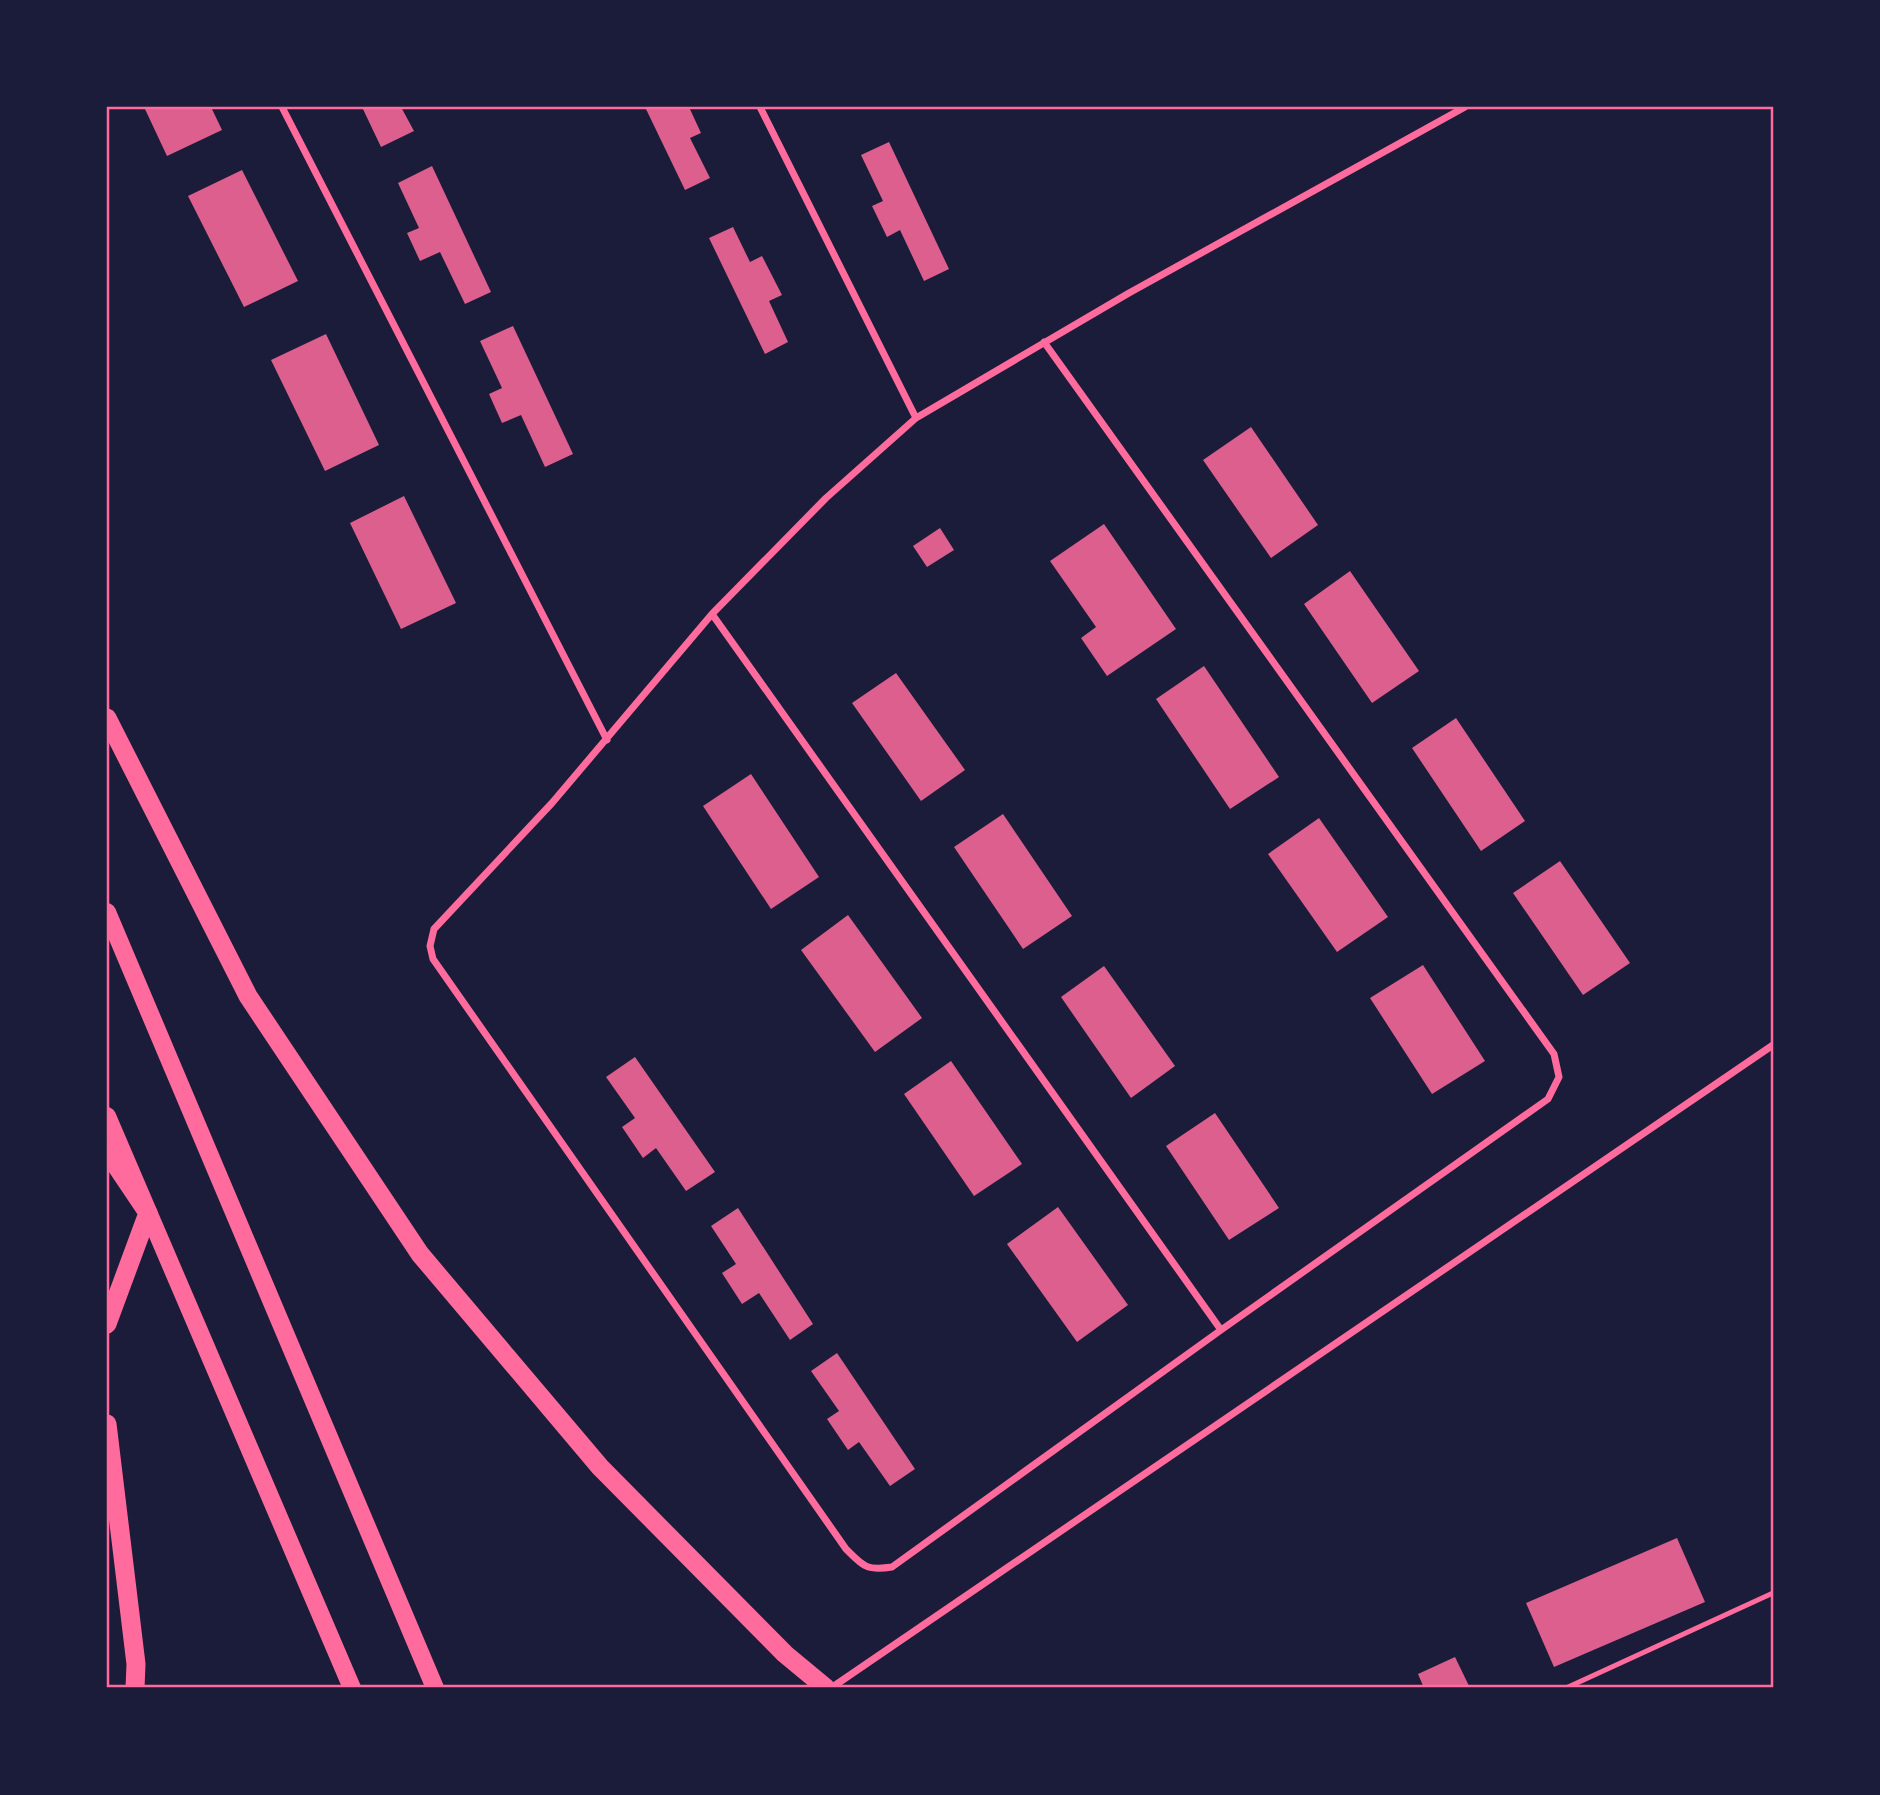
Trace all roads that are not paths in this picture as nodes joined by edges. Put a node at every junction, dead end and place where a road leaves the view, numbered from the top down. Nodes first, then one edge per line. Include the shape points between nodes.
1 (282, 107) edge
2 (760, 107) edge
3 (1465, 107) edge
4 (1044, 342) junction
5 (916, 418) junction
6 (712, 614) junction
7 (107, 718) edge
8 (607, 740) junction
9 (107, 912) edge
10 (1773, 1045) edge
11 (107, 1116) edge
12 (107, 1152) edge
13 (148, 1213) junction
14 (107, 1324) edge
15 (1221, 1330) junction
16 (107, 1424) edge
17 (1773, 1594) edge
18 (135, 1688) edge
19 (352, 1688) edge
20 (435, 1688) edge
21 (828, 1688) edge
22 (1566, 1688) edge

1 - 8 street
2 - 5 street
3 - 4 street
4 - 5 street
4 - 15 street via 1554,1054 1559,1077 1548,1099
5 - 6 street via 826,498
6 - 8 street
6 - 15 street
7 - 21 highway via 248,996 420,1254 600,1467 785,1654
8 - 15 street via 434,929 433,959 859,1562 873,1570 891,1567
9 - 20 main road
10 - 21 street
11 - 13 main road
12 - 13 highway
13 - 14 highway
13 - 19 main road
16 - 18 highway via 136,1664
17 - 22 lane

